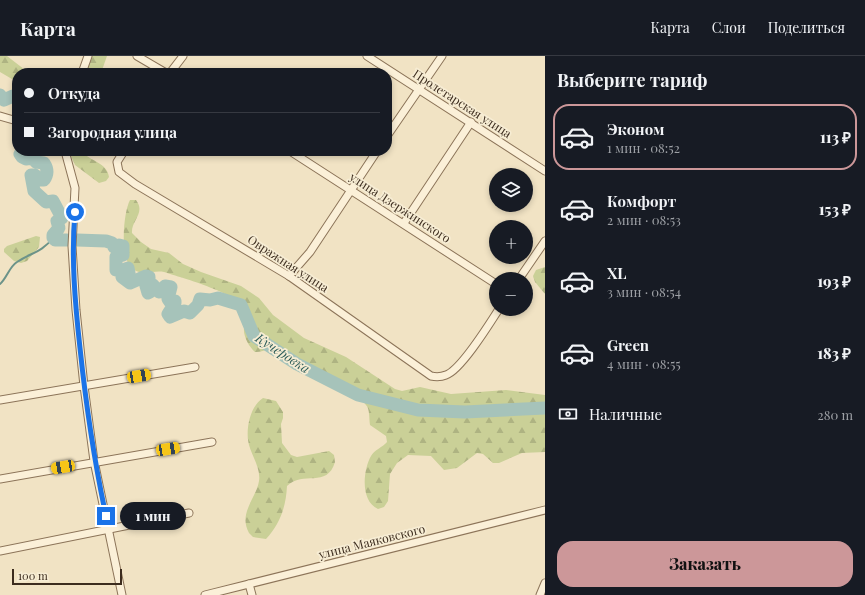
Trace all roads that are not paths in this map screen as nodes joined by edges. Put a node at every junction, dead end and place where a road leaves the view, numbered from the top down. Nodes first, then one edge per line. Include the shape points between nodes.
1 (88, 56) edge
2 (137, 56) edge
3 (183, 56) edge
4 (367, 56) edge
5 (442, 56) edge
6 (84, 68) edge
7 (157, 68) edge
8 (174, 68) edge
9 (386, 68) edge
10 (392, 72) edge
11 (418, 89) junction
12 (0, 116) edge
13 (12, 120) edge
14 (471, 122) junction
15 (392, 128) edge
16 (66, 156) edge
17 (121, 156) edge
18 (298, 156) edge
19 (374, 156) edge
20 (545, 171) edge
21 (352, 190) junction
22 (404, 223) junction
23 (545, 241) edge
24 (524, 272) edge
25 (289, 276) junction
26 (489, 279) edge
27 (495, 316) edge
28 (195, 367) dead end
29 (84, 386) junction
30 (0, 400) edge
31 (212, 442) dead end
32 (94, 462) junction
33 (0, 479) edge
34 (545, 510) edge
35 (189, 513) dead end
36 (109, 529) junction
37 (0, 551) edge
38 (545, 583) edge
39 (249, 584) junction
40 (122, 595) edge
41 (205, 595) edge
42 (252, 595) edge
43 (540, 595) edge

1 - 6 street
2 - 7 street
3 - 8 street
4 - 9 street, Пролетарская улица
5 - 11 street
10 - 11 street, Пролетарская улица
11 - 14 street, Пролетарская улица
11 - 15 street
12 - 13 street
14 - 20 street, Пролетарская улица
14 - 22 street
16 - 29 street via 76,200 72,246
17 - 25 street, Овражная улица via 117,162 119,172 135,184
18 - 21 street, улица Дзержинского
19 - 21 street
21 - 22 street, улица Дзержинского
21 - 25 street via 310,252
22 - 26 street, улица Дзержинского
23 - 24 street
25 - 27 street, Овражная улица via 431,376 451,373 479,341
28 - 29 street
29 - 30 street
29 - 32 street
31 - 32 street
32 - 33 street
32 - 36 street
34 - 39 street, улица Маяковского
35 - 36 street
36 - 37 street
36 - 40 street
38 - 43 street
39 - 41 street, улица Маяковского
39 - 42 street

